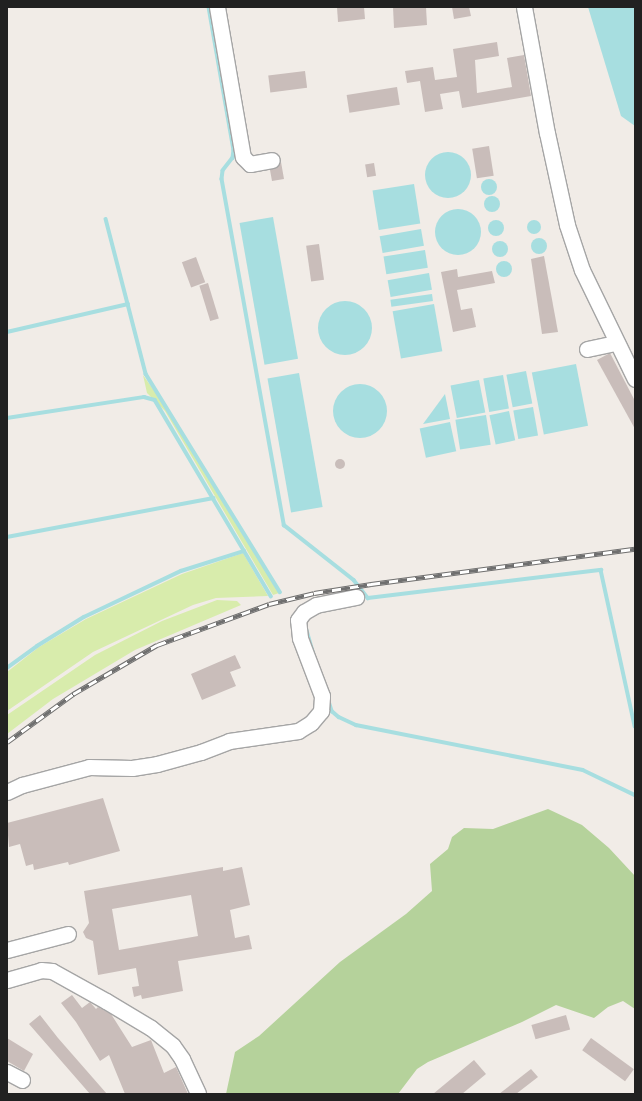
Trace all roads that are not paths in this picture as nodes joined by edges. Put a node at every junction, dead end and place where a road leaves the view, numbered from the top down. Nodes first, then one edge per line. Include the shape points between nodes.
1 (217, 7) edge
2 (524, 7) edge
3 (272, 160) dead end
4 (616, 343) junction
5 (587, 349) dead end
6 (635, 379) edge
7 (356, 597) dead end
8 (7, 792) edge
9 (68, 934) dead end
10 (7, 950) edge
11 (7, 980) edge
12 (7, 1072) edge
13 (22, 1080) dead end
14 (198, 1094) edge

1 - 3 street via 243,157 250,164
2 - 4 street via 567,225 582,270
4 - 5 street
4 - 6 street
7 - 8 street via 316,605 304,612 298,620 300,638 322,696 321,711 312,723 298,731 229,741 201,752 150,765 132,768 89,767 22,785
9 - 10 street
11 - 14 street via 41,970 52,971 106,1001 151,1028 173,1046
12 - 13 street

